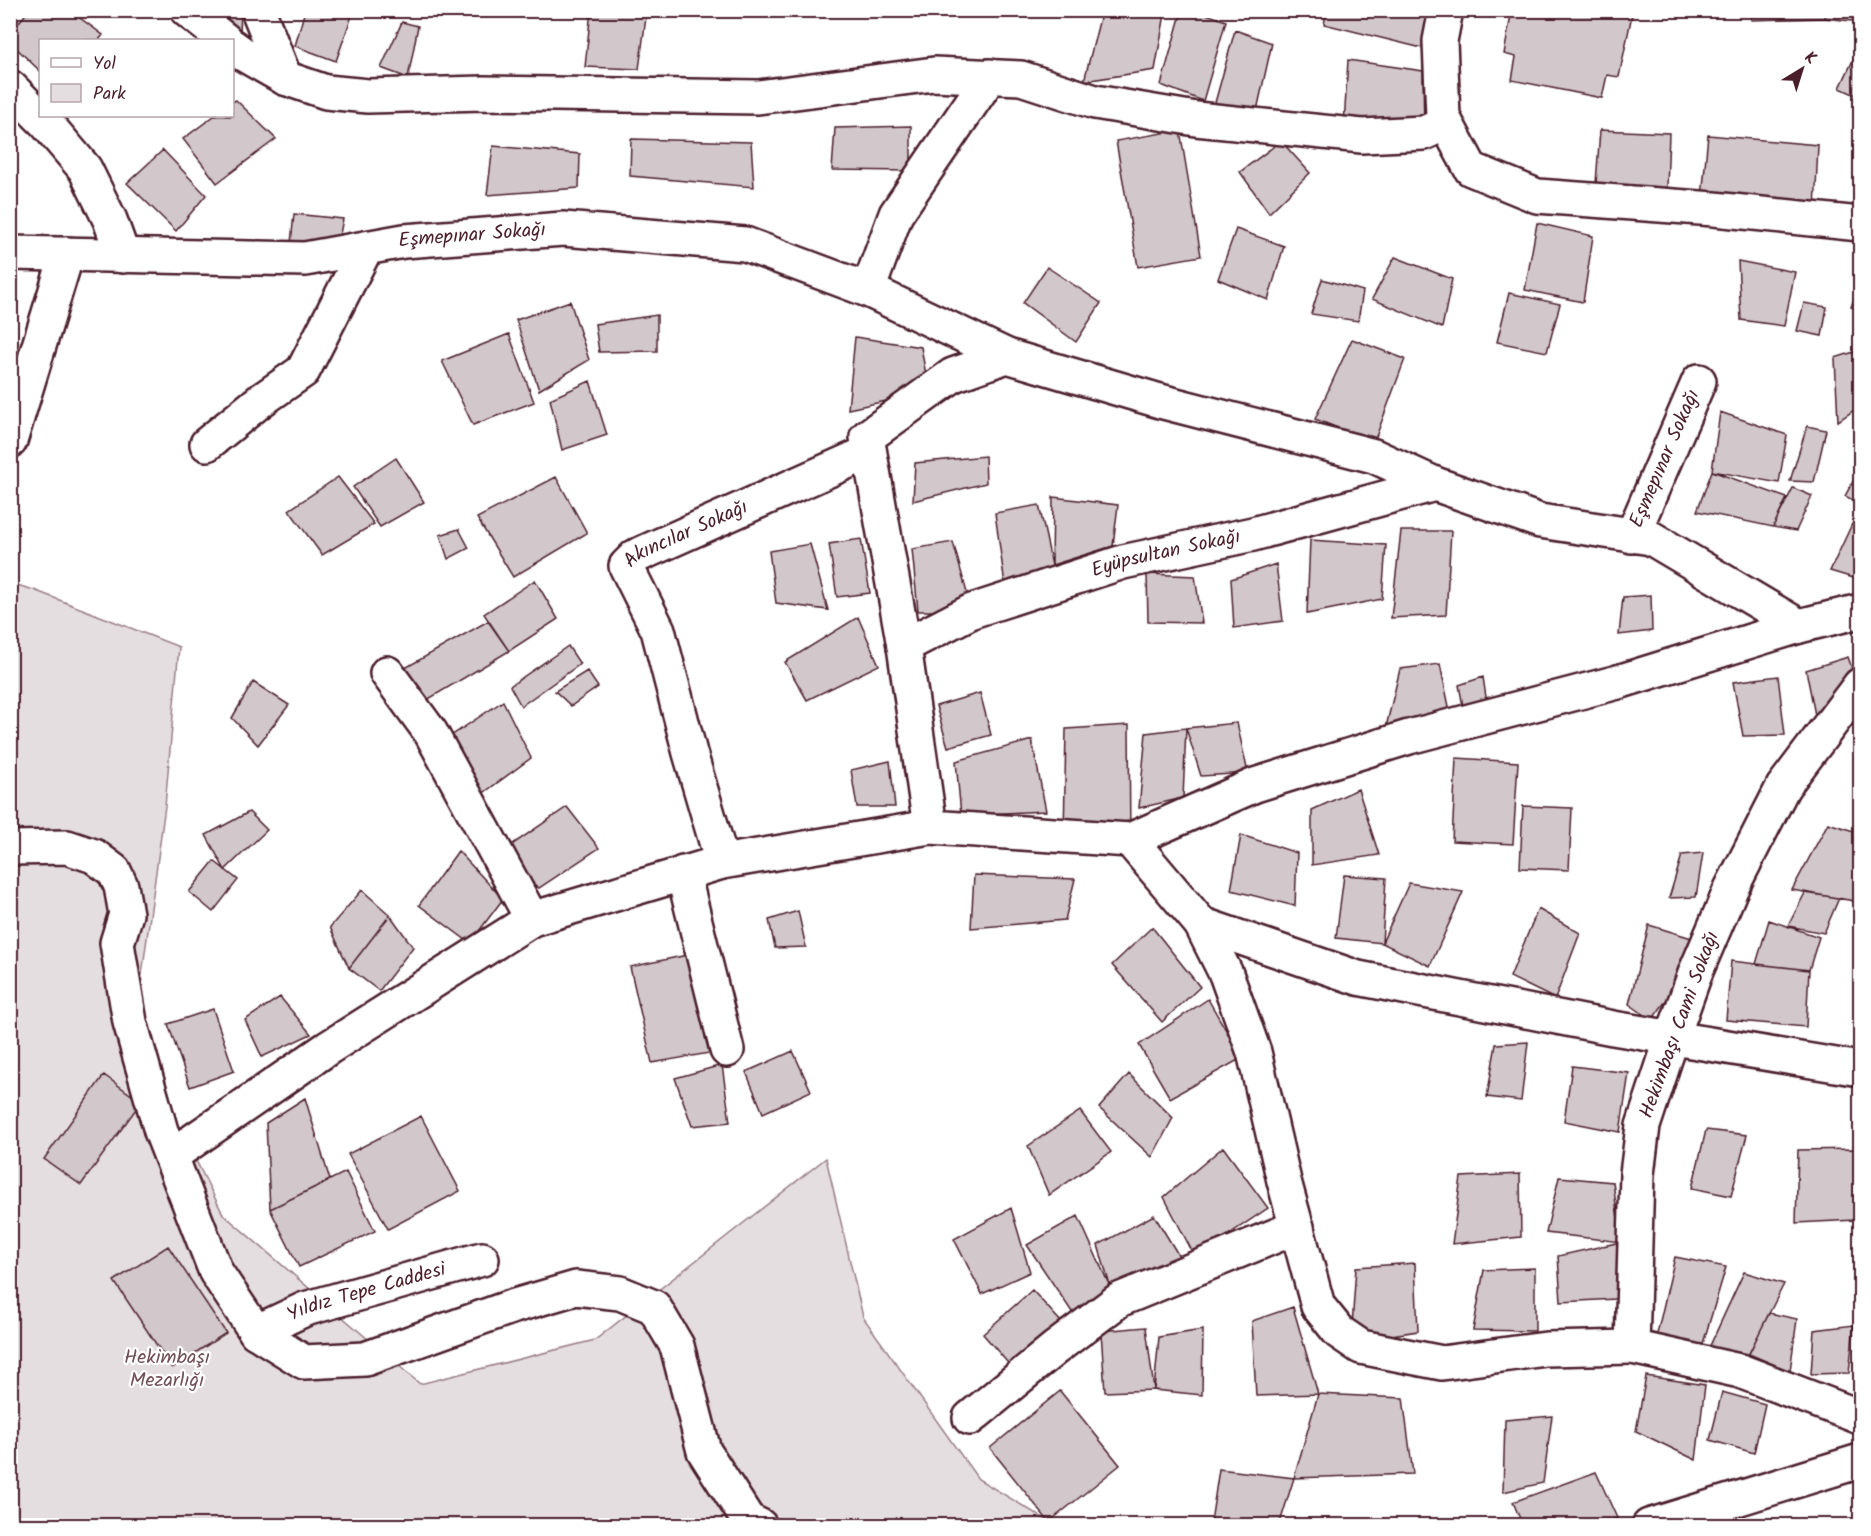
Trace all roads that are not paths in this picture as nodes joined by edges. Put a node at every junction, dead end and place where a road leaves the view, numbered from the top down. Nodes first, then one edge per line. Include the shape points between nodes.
1 (187, 10) edge
2 (258, 10) edge
3 (1446, 10) edge
4 (224, 39) edge
5 (234, 47) edge
6 (990, 76) junction
7 (285, 78) junction
8 (10, 87) edge
9 (39, 116) edge
10 (40, 117) edge
11 (1446, 123) junction
12 (1860, 224) edge
13 (366, 248) junction
14 (10, 253) edge
15 (67, 254) junction
16 (123, 255) junction
17 (868, 290) junction
18 (1007, 356) junction
19 (1699, 381) dead end
20 (10, 441) edge
21 (207, 444) dead end
22 (869, 453) junction
23 (1435, 484) junction
24 (1632, 536) junction
25 (1860, 611) edge
26 (1799, 626) junction
27 (904, 646) junction
28 (387, 673) dead end
29 (1860, 685) edge
30 (930, 827) junction
31 (1130, 840) junction
32 (10, 848) edge
33 (722, 862) junction
34 (683, 873) junction
35 (532, 919) junction
36 (1201, 924) junction
37 (1672, 1038) junction
38 (727, 1050) dead end
39 (1860, 1069) edge
40 (171, 1156) junction
41 (1297, 1227) junction
42 (482, 1259) dead end
43 (256, 1332) junction
44 (1632, 1347) junction
45 (1860, 1417) edge
46 (970, 1418) dead end
47 (1860, 1461) edge
48 (760, 1526) edge
49 (1650, 1526) edge

1 - 4 street
2 - 7 street
3 - 11 street via 1440,41
5 - 7 street
6 - 7 street via 934,74 758,97 484,93 368,96 326,92
6 - 11 street via 1022,78 1095,102 1196,119 1362,136 1424,133
6 - 17 street via 896,214
8 - 9 street
10 - 16 street via 85,169
11 - 12 street via 1471,169 1537,196
13 - 16 street, Eşmepınar Sokağı via 305,259
13 - 17 street, Eşmepınar Sokağı via 404,241 563,229 745,243
13 - 21 street via 303,371
14 - 15 street, Eşmepınar Sokağı
15 - 16 street, Eşmepınar Sokağı
15 - 20 street
17 - 18 street, Eşmepınar Sokağı
18 - 22 street via 945,380 867,437
18 - 23 street, Eşmepınar Sokağı via 1160,401 1374,456
19 - 24 street, Eşmepınar Sokağı
22 - 27 street
22 - 33 street, Akıncılar Sokağı via 636,556 626,566 658,630
23 - 24 street, Eşmepınar Sokağı via 1540,521
23 - 27 street, Eyüpsultan Sokağı via 1253,534 1123,562 972,611
24 - 26 street, Eşmepınar Sokağı via 1651,538
25 - 26 street
26 - 31 street via 1255,785
27 - 30 street
28 - 35 street via 431,734
29 - 37 street, Hekimbaşı Cami Sokağı via 1783,788 1731,889
30 - 31 street
30 - 33 street
31 - 36 street
32 - 40 street via 67,847 94,855 114,871 126,914 117,943 130,1022
33 - 34 street
34 - 35 street
34 - 38 street
35 - 40 street via 328,1048
36 - 37 street via 1358,978
36 - 41 street via 1226,974 1254,1052
37 - 39 street
37 - 44 street, Hekimbaşı Cami Sokağı via 1642,1126
40 - 43 street via 216,1272
41 - 44 street via 1318,1306 1339,1332 1361,1347 1442,1363 1546,1349
41 - 46 street via 1119,1300
42 - 43 street, Yıldız Tepe Caddesi via 305,1309
43 - 48 street via 304,1362 365,1359 576,1288 620,1293 654,1307 676,1346 704,1451 748,1520
44 - 45 street via 1740,1371
47 - 49 street

